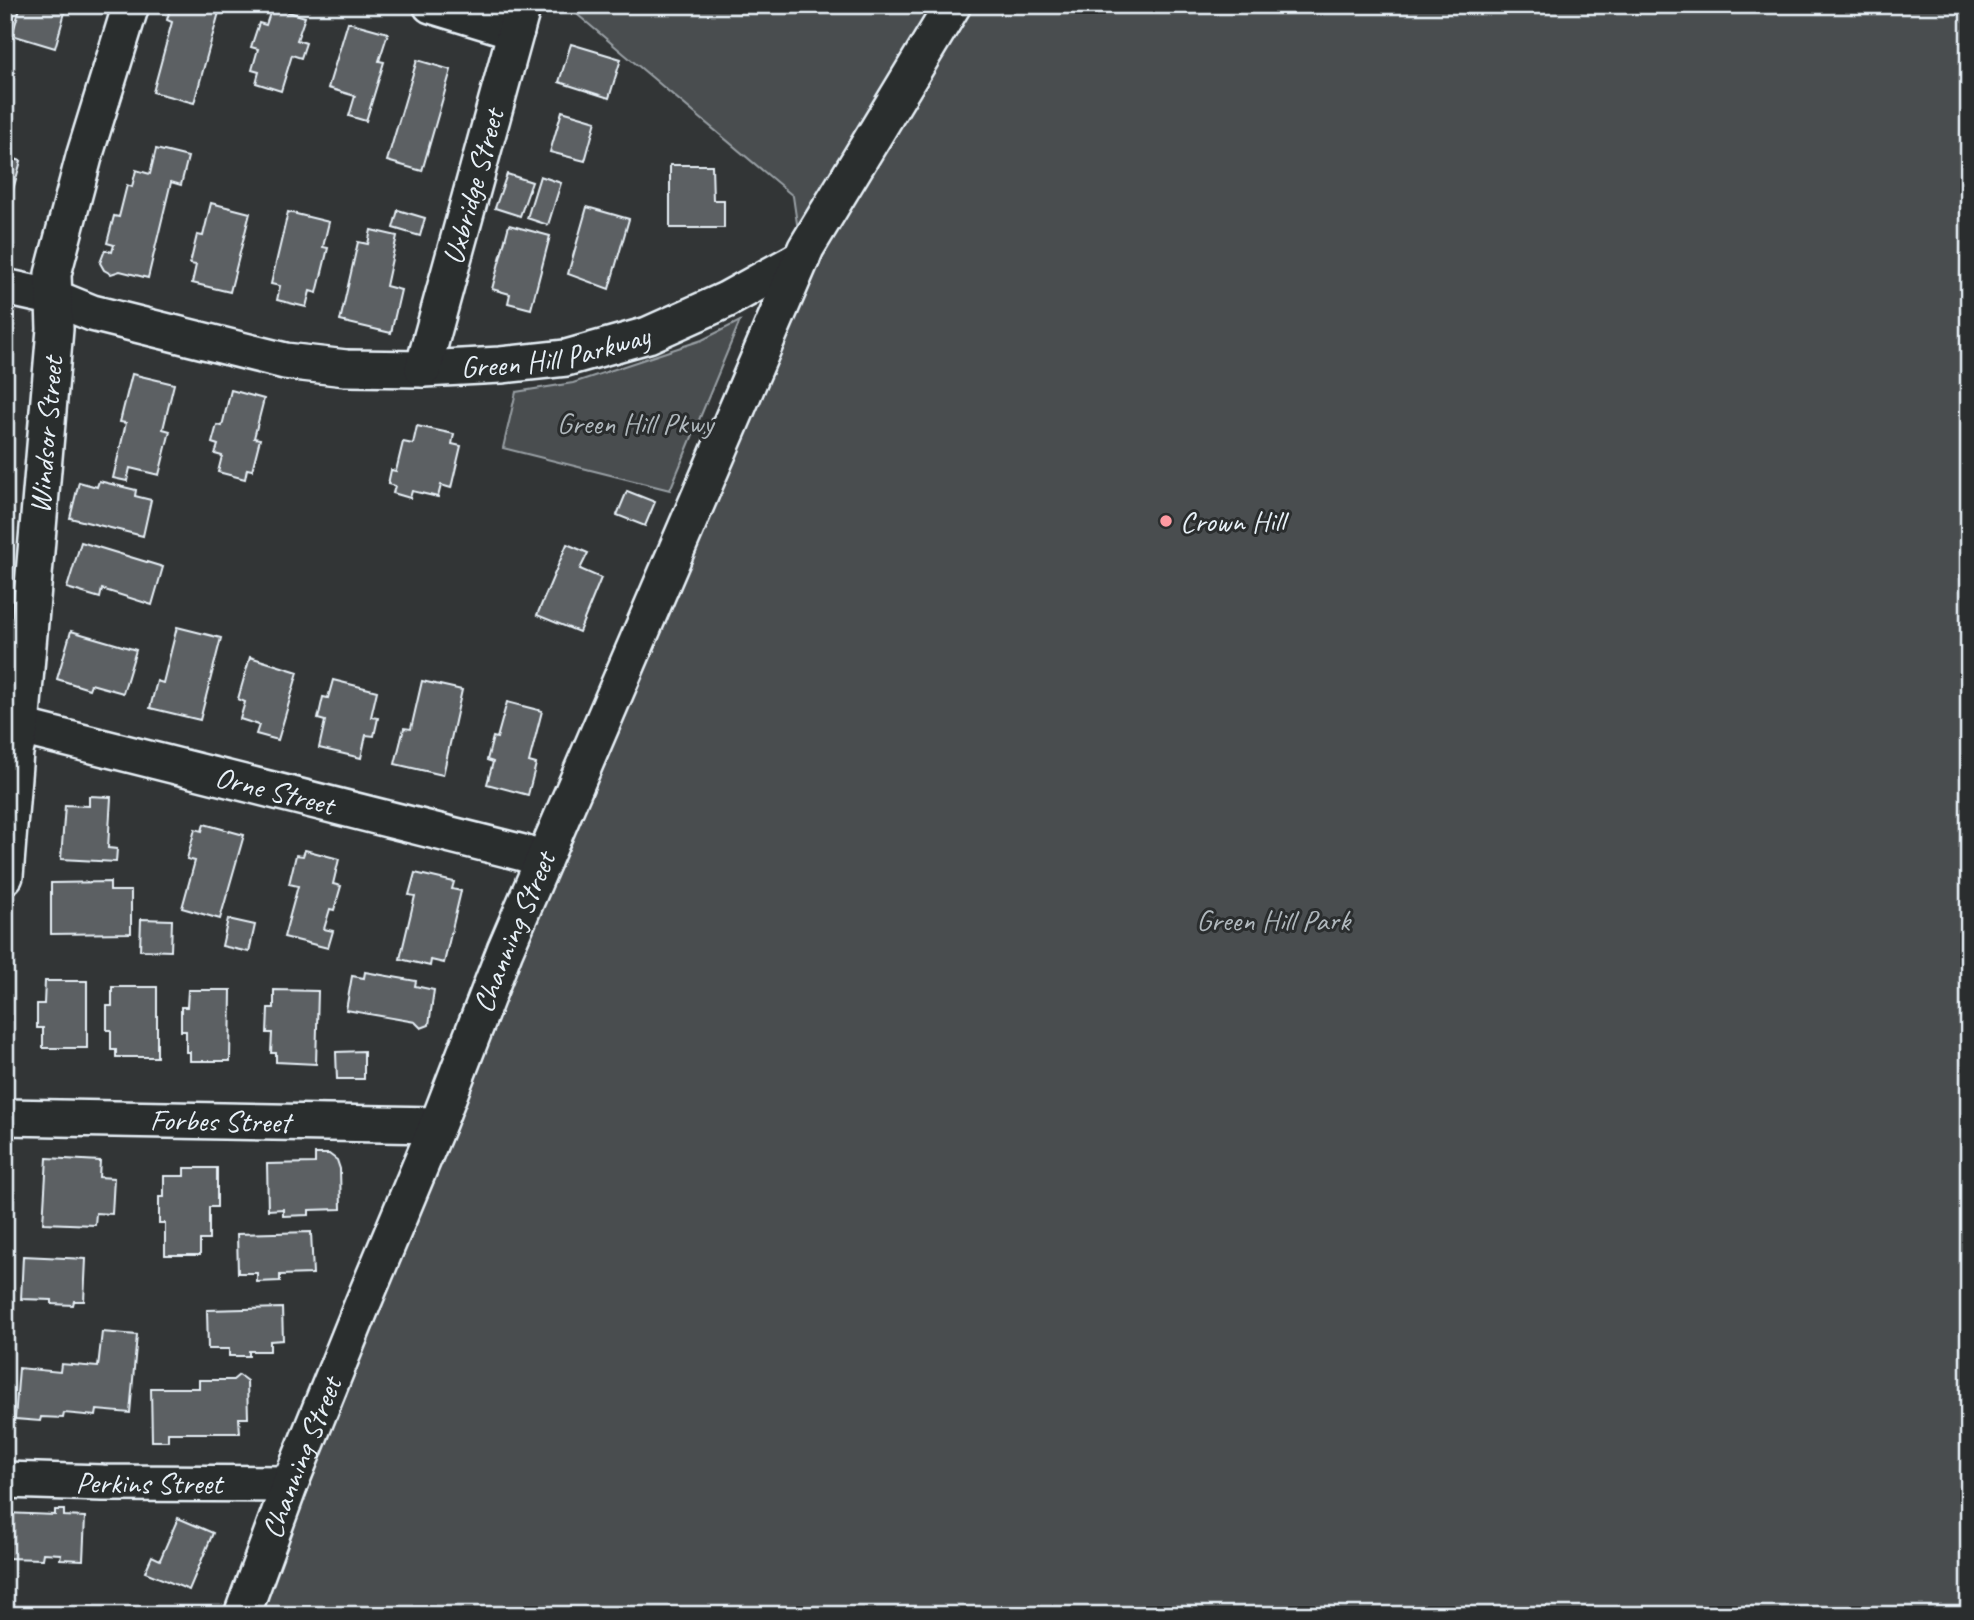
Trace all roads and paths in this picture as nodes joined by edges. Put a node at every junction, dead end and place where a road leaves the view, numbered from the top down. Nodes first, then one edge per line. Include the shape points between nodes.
1 (131, 5) edge
2 (430, 5) edge
3 (953, 5) edge
4 (520, 18) edge
5 (802, 258) junction
6 (5, 288) edge
7 (55, 298) junction
8 (423, 369) junction
9 (13, 725) edge
10 (543, 861) junction
11 (5, 876) edge
12 (5, 1117) edge
13 (437, 1125) junction
14 (5, 1480) edge
15 (290, 1484) junction
16 (242, 1615) edge

1 - 7 street, Windsor Street via 53,274
2 - 4 street
3 - 5 street
4 - 8 street, Uxbridge Street
5 - 8 street, Green Hill Parkway via 726,300 648,335 566,358
5 - 10 street, Channing Street
6 - 7 street, Green Hill Parkway
7 - 8 street, Green Hill Parkway via 92,313 285,361
7 - 9 street, Windsor Street
9 - 10 street, Orne Street
9 - 11 street, Windsor Street
10 - 13 street, Channing Street
12 - 13 street, Forbes Street
13 - 15 street, Channing Street
14 - 15 street, Perkins Street
15 - 16 street, Channing Street

